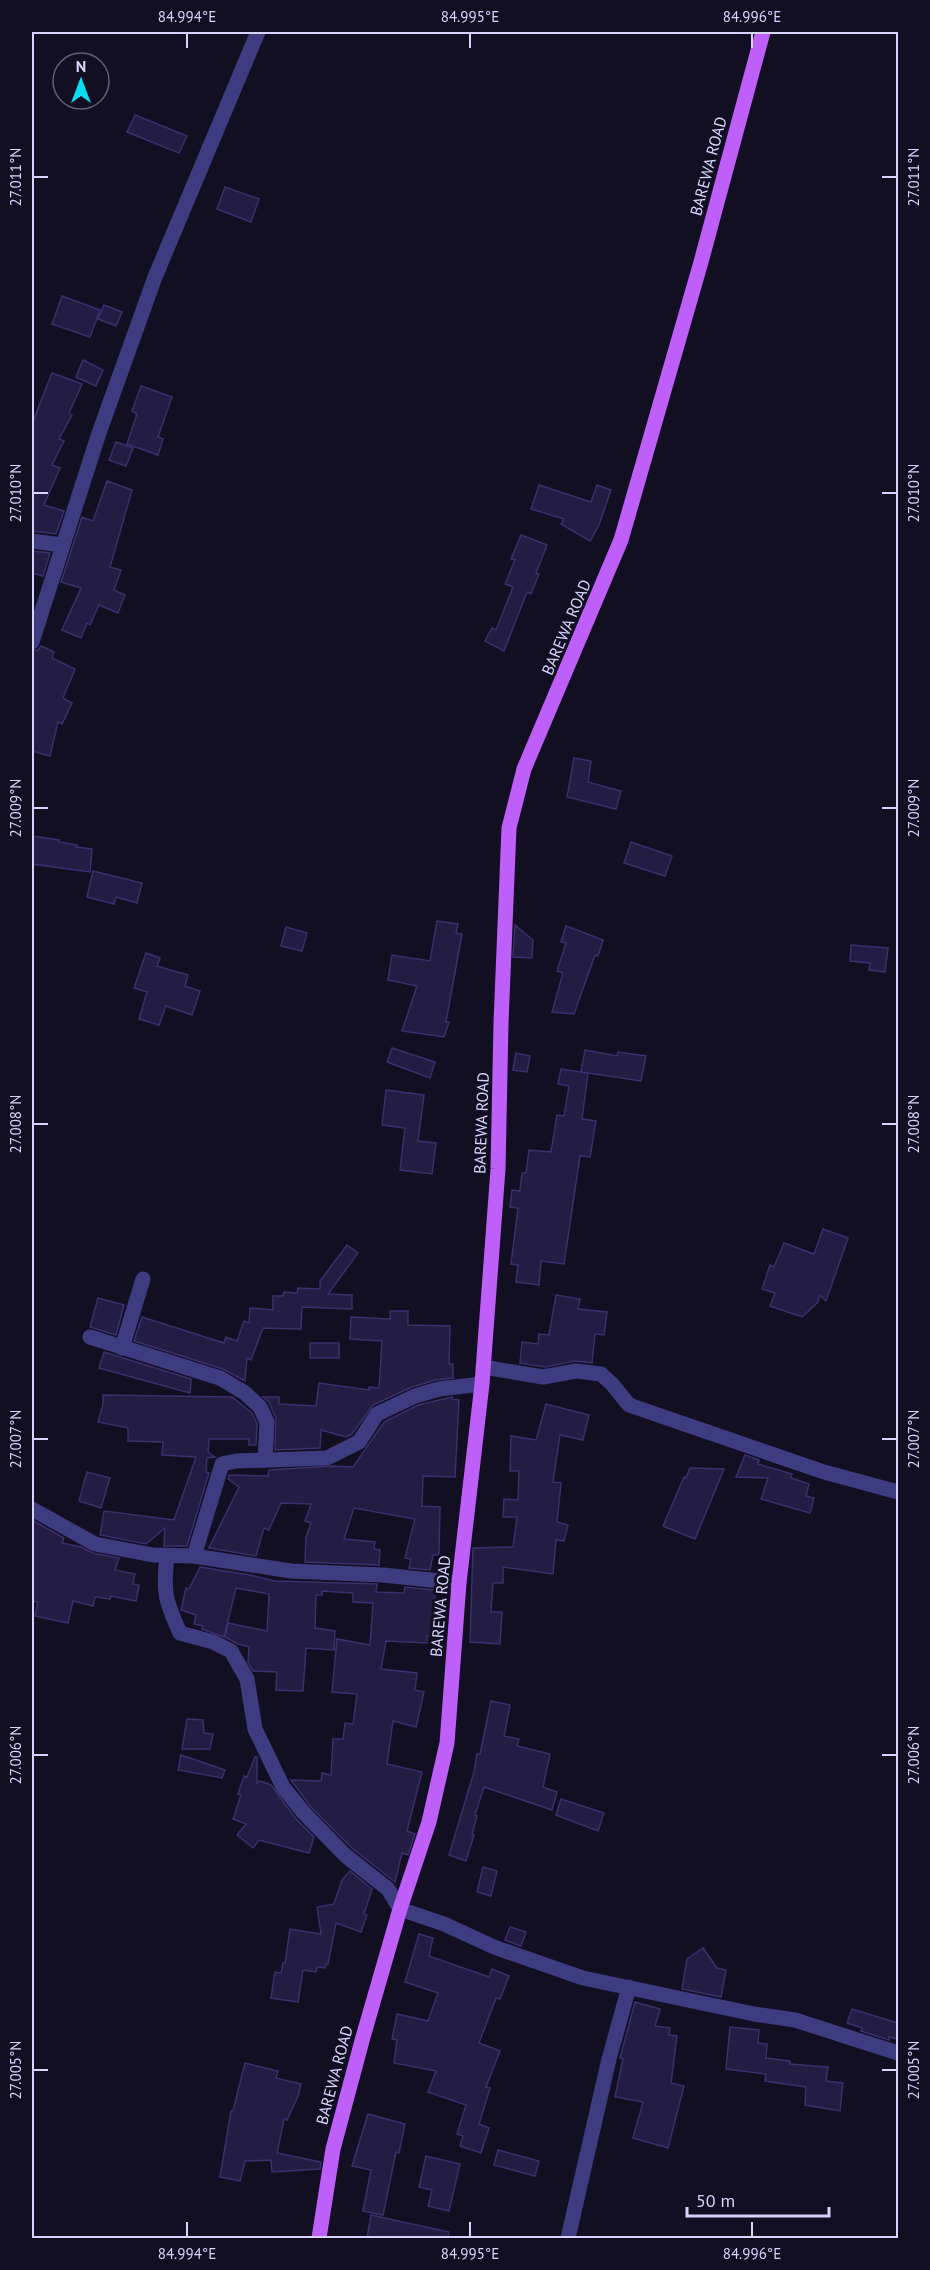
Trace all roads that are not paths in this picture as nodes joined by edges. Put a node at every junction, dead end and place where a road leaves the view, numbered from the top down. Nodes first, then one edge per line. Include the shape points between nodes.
1 (258, 32) edge
2 (763, 32) edge
3 (32, 542) edge
4 (62, 545) junction
5 (32, 642) edge
6 (143, 1279) dead end
7 (90, 1337) dead end
8 (122, 1348) junction
9 (483, 1368) junction
10 (482, 1384) junction
11 (265, 1460) junction
12 (898, 1492) edge
13 (32, 1509) edge
14 (167, 1556) junction
15 (194, 1556) junction
16 (459, 1583) junction
17 (400, 1909) junction
18 (630, 1987) junction
19 (898, 2053) edge
20 (319, 2238) edge
21 (568, 2238) edge

1 - 4 street via 154,277
2 - 9 main road, BAREWA ROAD via 621,540 524,770 509,828 498,1169
3 - 4 street
4 - 5 street
6 - 8 street
7 - 8 street
8 - 11 street via 220,1378 245,1393 260,1407 267,1422
9 - 10 main road, BAREWA ROAD
9 - 12 street via 543,1377 576,1371 601,1374 629,1405 824,1472
10 - 11 street via 439,1389 405,1400 377,1414 359,1442 327,1458
10 - 16 main road, BAREWA ROAD
11 - 15 street via 222,1464
13 - 14 street via 95,1544
14 - 15 street
14 - 17 street via 164,1588 180,1633 231,1651 247,1678 255,1729 283,1787 346,1856 388,1889
15 - 16 street via 291,1571
16 - 17 main road, BAREWA ROAD via 447,1743 429,1822
17 - 18 street via 584,1978
17 - 20 main road, BAREWA ROAD via 333,2150
18 - 19 street via 795,2020
18 - 21 street via 609,2059

